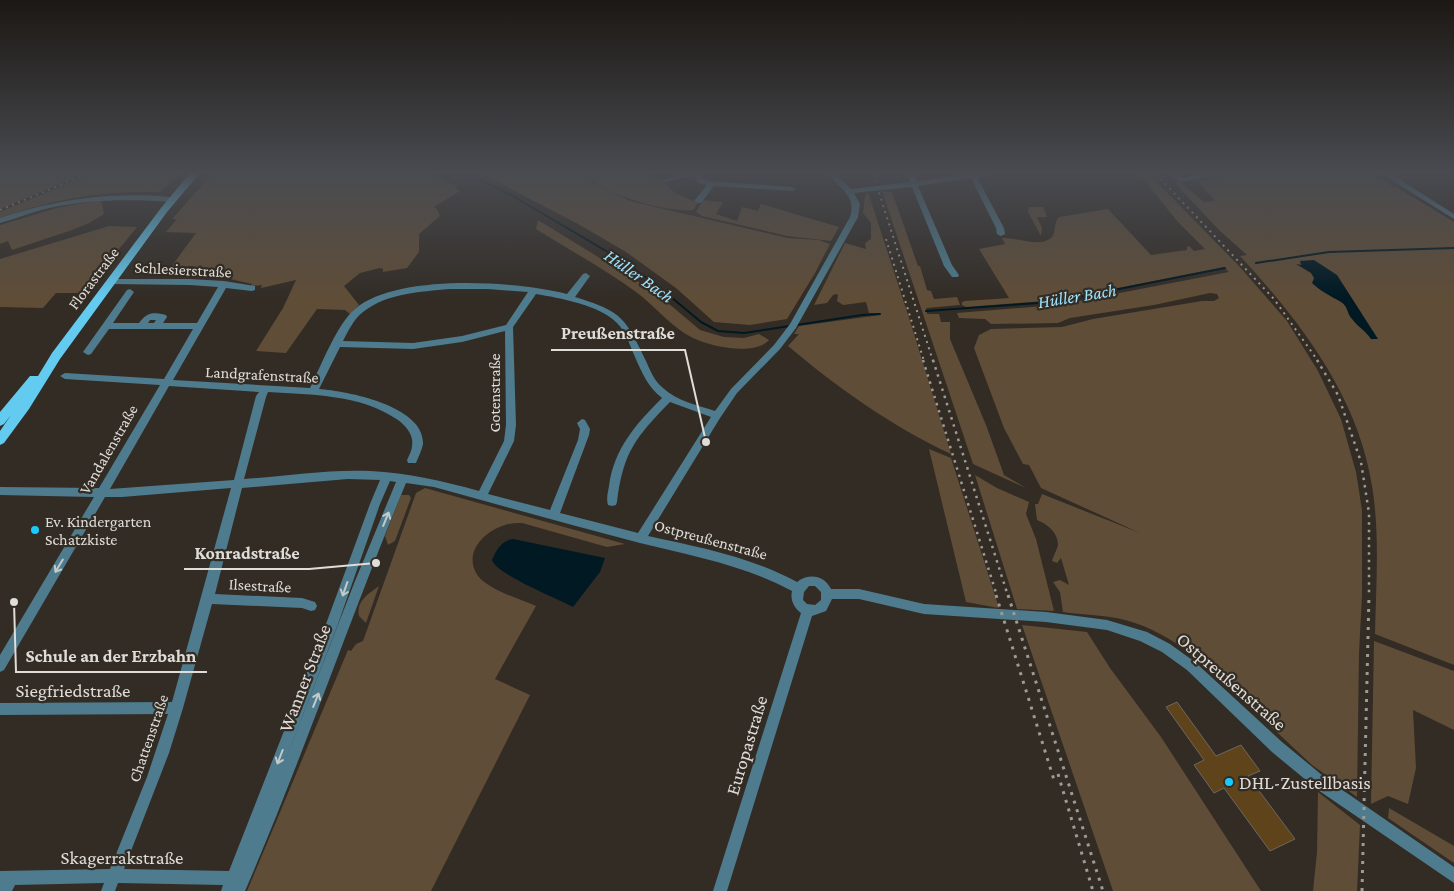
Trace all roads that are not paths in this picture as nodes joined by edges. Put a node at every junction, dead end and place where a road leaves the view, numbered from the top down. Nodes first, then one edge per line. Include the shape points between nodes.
1 (17, 216) edge
2 (161, 216) edge
3 (854, 216) edge
4 (927, 216) edge
5 (994, 216) edge
6 (0, 221) edge
7 (1001, 234) dead end
8 (955, 275) dead end
9 (586, 276) dead end
10 (112, 281) junction
11 (224, 284) junction
12 (252, 288) dead end
13 (533, 291) junction
14 (130, 292) dead end
15 (569, 298) junction
16 (106, 326) junction
17 (200, 326) junction
18 (509, 327) junction
19 (338, 344) junction
20 (88, 352) dead end
21 (56, 356) junction
22 (65, 376) dead end
23 (164, 383) junction
24 (265, 390) junction
25 (313, 392) junction
26 (668, 398) junction
27 (717, 415) junction
28 (0, 422) edge
29 (582, 423) dead end
30 (0, 440) edge
31 (412, 460) dead end
32 (387, 476) junction
33 (403, 478) junction
34 (237, 484) junction
35 (0, 491) edge
36 (102, 494) junction
37 (482, 496) junction
38 (612, 502) dead end
39 (554, 515) junction
40 (641, 538) junction
41 (798, 588) junction
42 (827, 594) junction
43 (207, 599) junction
44 (311, 606) dead end
45 (808, 609) junction
46 (0, 666) edge
47 (177, 708) junction
48 (0, 709) edge
49 (114, 876) junction
50 (1454, 876) edge
51 (5, 882) edge
52 (239, 882) edge
53 (108, 891) edge
54 (228, 891) edge
55 (720, 891) edge

1 - 6 street
2 - 10 main road, Florastraße
3 - 27 street via 800,316
4 - 8 street via 948,266
5 - 7 street
9 - 15 street
10 - 11 street, Schlesierstraße
10 - 21 main road, Florastraße
11 - 12 street, Schlesierstraße
11 - 17 street, Vandalenstraße
13 - 15 street
13 - 18 street
13 - 19 street via 472,285 394,294 374,300 359,310
14 - 16 street
15 - 26 street via 602,310 621,322 653,384
16 - 17 street
16 - 20 street
17 - 23 street, Vandalenstraße
18 - 19 street via 462,339 414,346
18 - 37 street, Gotenstraße via 509,441
19 - 25 street
21 - 28 main road, Florastraße
21 - 30 main road, Florastraße
22 - 23 street, Landgrafenstraße
23 - 24 street, Landgrafenstraße
23 - 36 street, Vandalenstraße
24 - 25 street, Landgrafenstraße
24 - 34 street, Chattenstraße
25 - 31 street, Landgrafenstraße via 352,396 401,417 417,435 419,446
26 - 27 street
26 - 38 street via 626,444 615,472
27 - 40 street
29 - 39 street via 585,429 580,450
32 - 33 street, Ostpreußenstraße
32 - 34 street, Ostpreußenstraße via 343,475
32 -> 52 street, Wanner Straße
33 - 37 street, Ostpreußenstraße
52 -> 33 street, Wanner Straße
34 - 36 street, Ostpreußenstraße
34 - 43 street, Chattenstraße
35 - 36 street, Ostpreußenstraße
36 -> 46 street, Vandalenstraße
37 - 39 street, Ostpreußenstraße
39 - 40 street, Ostpreußenstraße
40 - 41 street, Ostpreußenstraße via 754,566
41 - 42 street via 807,582 816,582
41 - 45 street via 798,602
42 - 45 street via 822,608
42 - 50 street, Ostpreußenstraße via 859,594 924,609 1107,625 1143,636 1191,666 1277,747 1323,785
43 - 44 street, Ilsestraße
43 - 47 street, Chattenstraße
45 - 55 street, Europastraße
47 - 48 street, Siegfriedstraße
47 - 49 street, Chattenstraße
49 - 51 street, Skagerrakstraße
49 - 52 street, Skagerrakstraße
49 - 53 street, Chattenstraße
52 - 54 street, Wanner Straße

